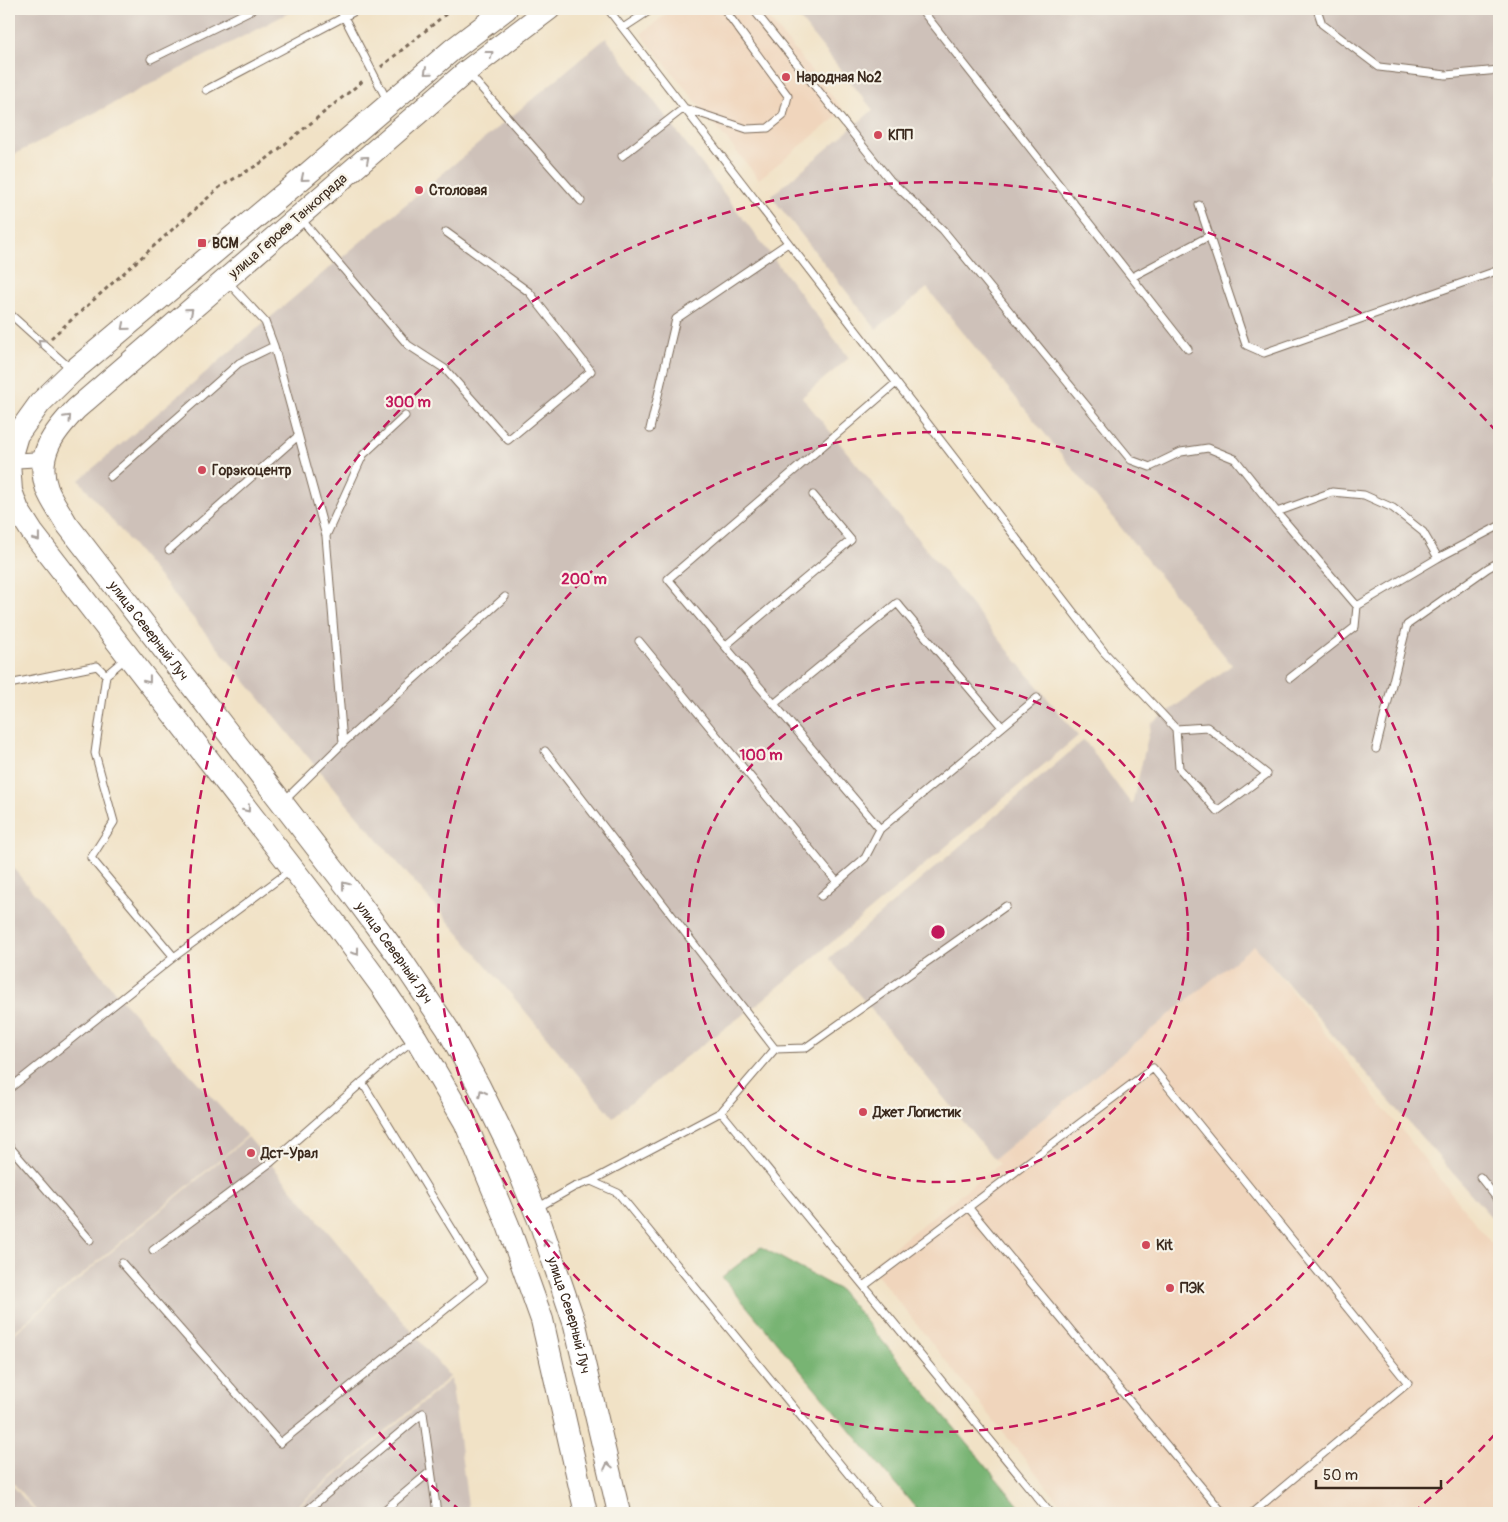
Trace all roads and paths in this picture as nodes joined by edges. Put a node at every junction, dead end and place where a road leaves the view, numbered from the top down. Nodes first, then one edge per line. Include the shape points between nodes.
1 (254, 9) edge
2 (340, 9) edge
3 (359, 9) edge
4 (452, 9) edge
5 (506, 9) edge
6 (549, 9) edge
7 (608, 9) edge
8 (652, 9) edge
9 (724, 9) edge
10 (753, 9) edge
11 (921, 9) edge
12 (1317, 9) edge
13 (344, 16) junction
14 (623, 28) junction
15 (151, 59) dead end
16 (1499, 70) edge
17 (467, 72) junction
18 (373, 73) junction
19 (206, 90) dead end
20 (389, 104) junction
21 (684, 108) junction
22 (622, 156) dead end
23 (581, 202) dead end
24 (1199, 205) dead end
25 (299, 217) junction
26 (446, 232) dead end
27 (1209, 236) junction
28 (788, 243) junction
29 (1499, 270) edge
30 (1132, 276) junction
31 (226, 280) junction
32 (9, 313) edge
33 (44, 345) junction
34 (274, 346) junction
35 (1188, 349) dead end
36 (73, 371) junction
37 (896, 383) junction
38 (405, 416) dead end
39 (650, 429) dead end
40 (298, 436) junction
41 (43, 459) junction
42 (9, 462) edge
43 (110, 476) dead end
44 (813, 495) dead end
45 (1276, 512) junction
46 (1499, 526) edge
47 (326, 536) junction
48 (169, 550) dead end
49 (1438, 558) junction
50 (1499, 562) edge
51 (505, 597) dead end
52 (1357, 606) junction
53 (639, 641) dead end
54 (725, 646) junction
55 (129, 656) junction
56 (106, 675) junction
57 (1290, 678) dead end
58 (9, 684) edge
59 (1037, 698) dead end
60 (774, 704) junction
61 (1002, 727) junction
62 (1176, 729) junction
63 (343, 743) junction
64 (1376, 749) dead end
65 (545, 751) dead end
66 (281, 803) junction
67 (880, 829) junction
68 (293, 868) junction
69 (837, 882) junction
70 (820, 896) dead end
71 (1006, 906) dead end
72 (174, 957) junction
73 (416, 1038) junction
74 (775, 1048) junction
75 (362, 1082) junction
76 (9, 1089) edge
77 (721, 1112) junction
78 (9, 1146) edge
79 (1480, 1177) dead end
80 (591, 1181) junction
81 (1499, 1201) edge
82 (968, 1207) junction
83 (535, 1210) junction
84 (90, 1240) dead end
85 (153, 1250) dead end
86 (122, 1263) dead end
87 (864, 1286) junction
88 (431, 1471) junction
89 (304, 1513) edge
90 (381, 1513) edge
91 (437, 1513) edge
92 (586, 1513) edge
93 (619, 1513) edge
94 (880, 1513) edge
95 (1050, 1513) edge
96 (1222, 1513) edge
97 (1252, 1513) edge

1 - 15 lane
2 - 13 lane
3 - 13 lane
4 - 18 path
5 -> 20 main road, улица Героев Танкограда
17 -> 6 main road, улица Героев Танкограда
7 - 14 lane
8 - 14 lane
9 - 21 lane via 788,96 783,116 768,128 748,129
10 - 45 lane via 890,180 942,230 1131,460 1150,467 1181,452 1208,448 1235,459
11 - 30 lane
12 - 16 lane via 1322,24 1379,67 1446,75
13 - 18 lane
13 - 19 lane
14 - 21 lane
17 - 23 lane
25 -> 17 main road, улица Героев Танкограда
18 - 20 lane
18 - 33 path via 264,160 220,187
20 -> 36 main road, улица Героев Танкограда
21 - 22 lane
21 - 28 lane
24 - 27 lane
25 - 26 lane via 408,345 444,369 508,440 591,371 529,292
25 - 31 main road, улица Героев Танкограда
27 - 29 lane via 1246,345 1264,353
27 - 30 lane
28 - 37 lane
28 - 39 lane via 676,320
30 - 35 lane
31 - 34 lane via 265,322
41 -> 31 main road, улица Героев Танкограда via 57,430 76,409
33 -> 32 lane
33 - 36 lane
34 - 40 lane
34 - 43 lane via 240,364
36 - 42 main road, улица Героев Танкограда via 40,403 17,434
37 - 54 lane via 668,579
37 - 62 lane via 1104,652
38 - 47 lane via 363,455
40 - 47 lane
40 - 48 lane
41 - 42 street
41 - 66 main road, улица Северный Луч via 47,488 66,523
42 -> 55 main road, улица Северный Луч via 11,491 18,510
44 - 54 lane via 851,540
45 - 49 lane via 1332,492 1364,495 1393,508 1423,532
45 - 52 lane
46 - 49 lane
47 - 63 lane
49 - 52 lane
50 - 64 lane via 1407,625
51 - 63 lane
52 - 57 lane via 1355,627
53 - 69 lane
54 - 60 lane
55 - 56 lane
55 -> 68 main road, улица Северный Луч
56 - 58 lane via 97,666
56 - 72 lane via 95,753 114,822 90,858
59 - 61 lane
60 - 61 lane via 897,603
60 - 67 lane
61 - 67 lane
62 - 62 lane via 1206,727 1267,774 1217,811 1179,768
63 - 66 lane
65 - 74 lane
83 -> 66 main road, улица Северный Луч via 509,1147 447,1028 402,961
67 - 69 lane via 865,858
68 - 72 lane
68 -> 73 main road, улица Северный Луч
69 - 70 lane
71 - 74 lane via 805,1048
72 - 76 lane
73 - 75 lane
73 - 92 main road, улица Северный Луч via 465,1122 536,1302
74 - 77 lane
75 - 85 lane via 270,1163
75 - 86 lane via 483,1279 280,1442
77 - 80 lane
77 - 87 lane
78 - 84 lane
79 - 81 lane
80 - 83 lane
80 - 94 lane via 618,1193
82 - 87 lane
82 - 96 lane
82 - 97 lane via 1153,1068 1408,1383
93 -> 83 main road, улица Северный Луч via 575,1325
87 - 95 lane
88 - 89 lane via 423,1413
88 - 90 lane
88 - 91 lane

